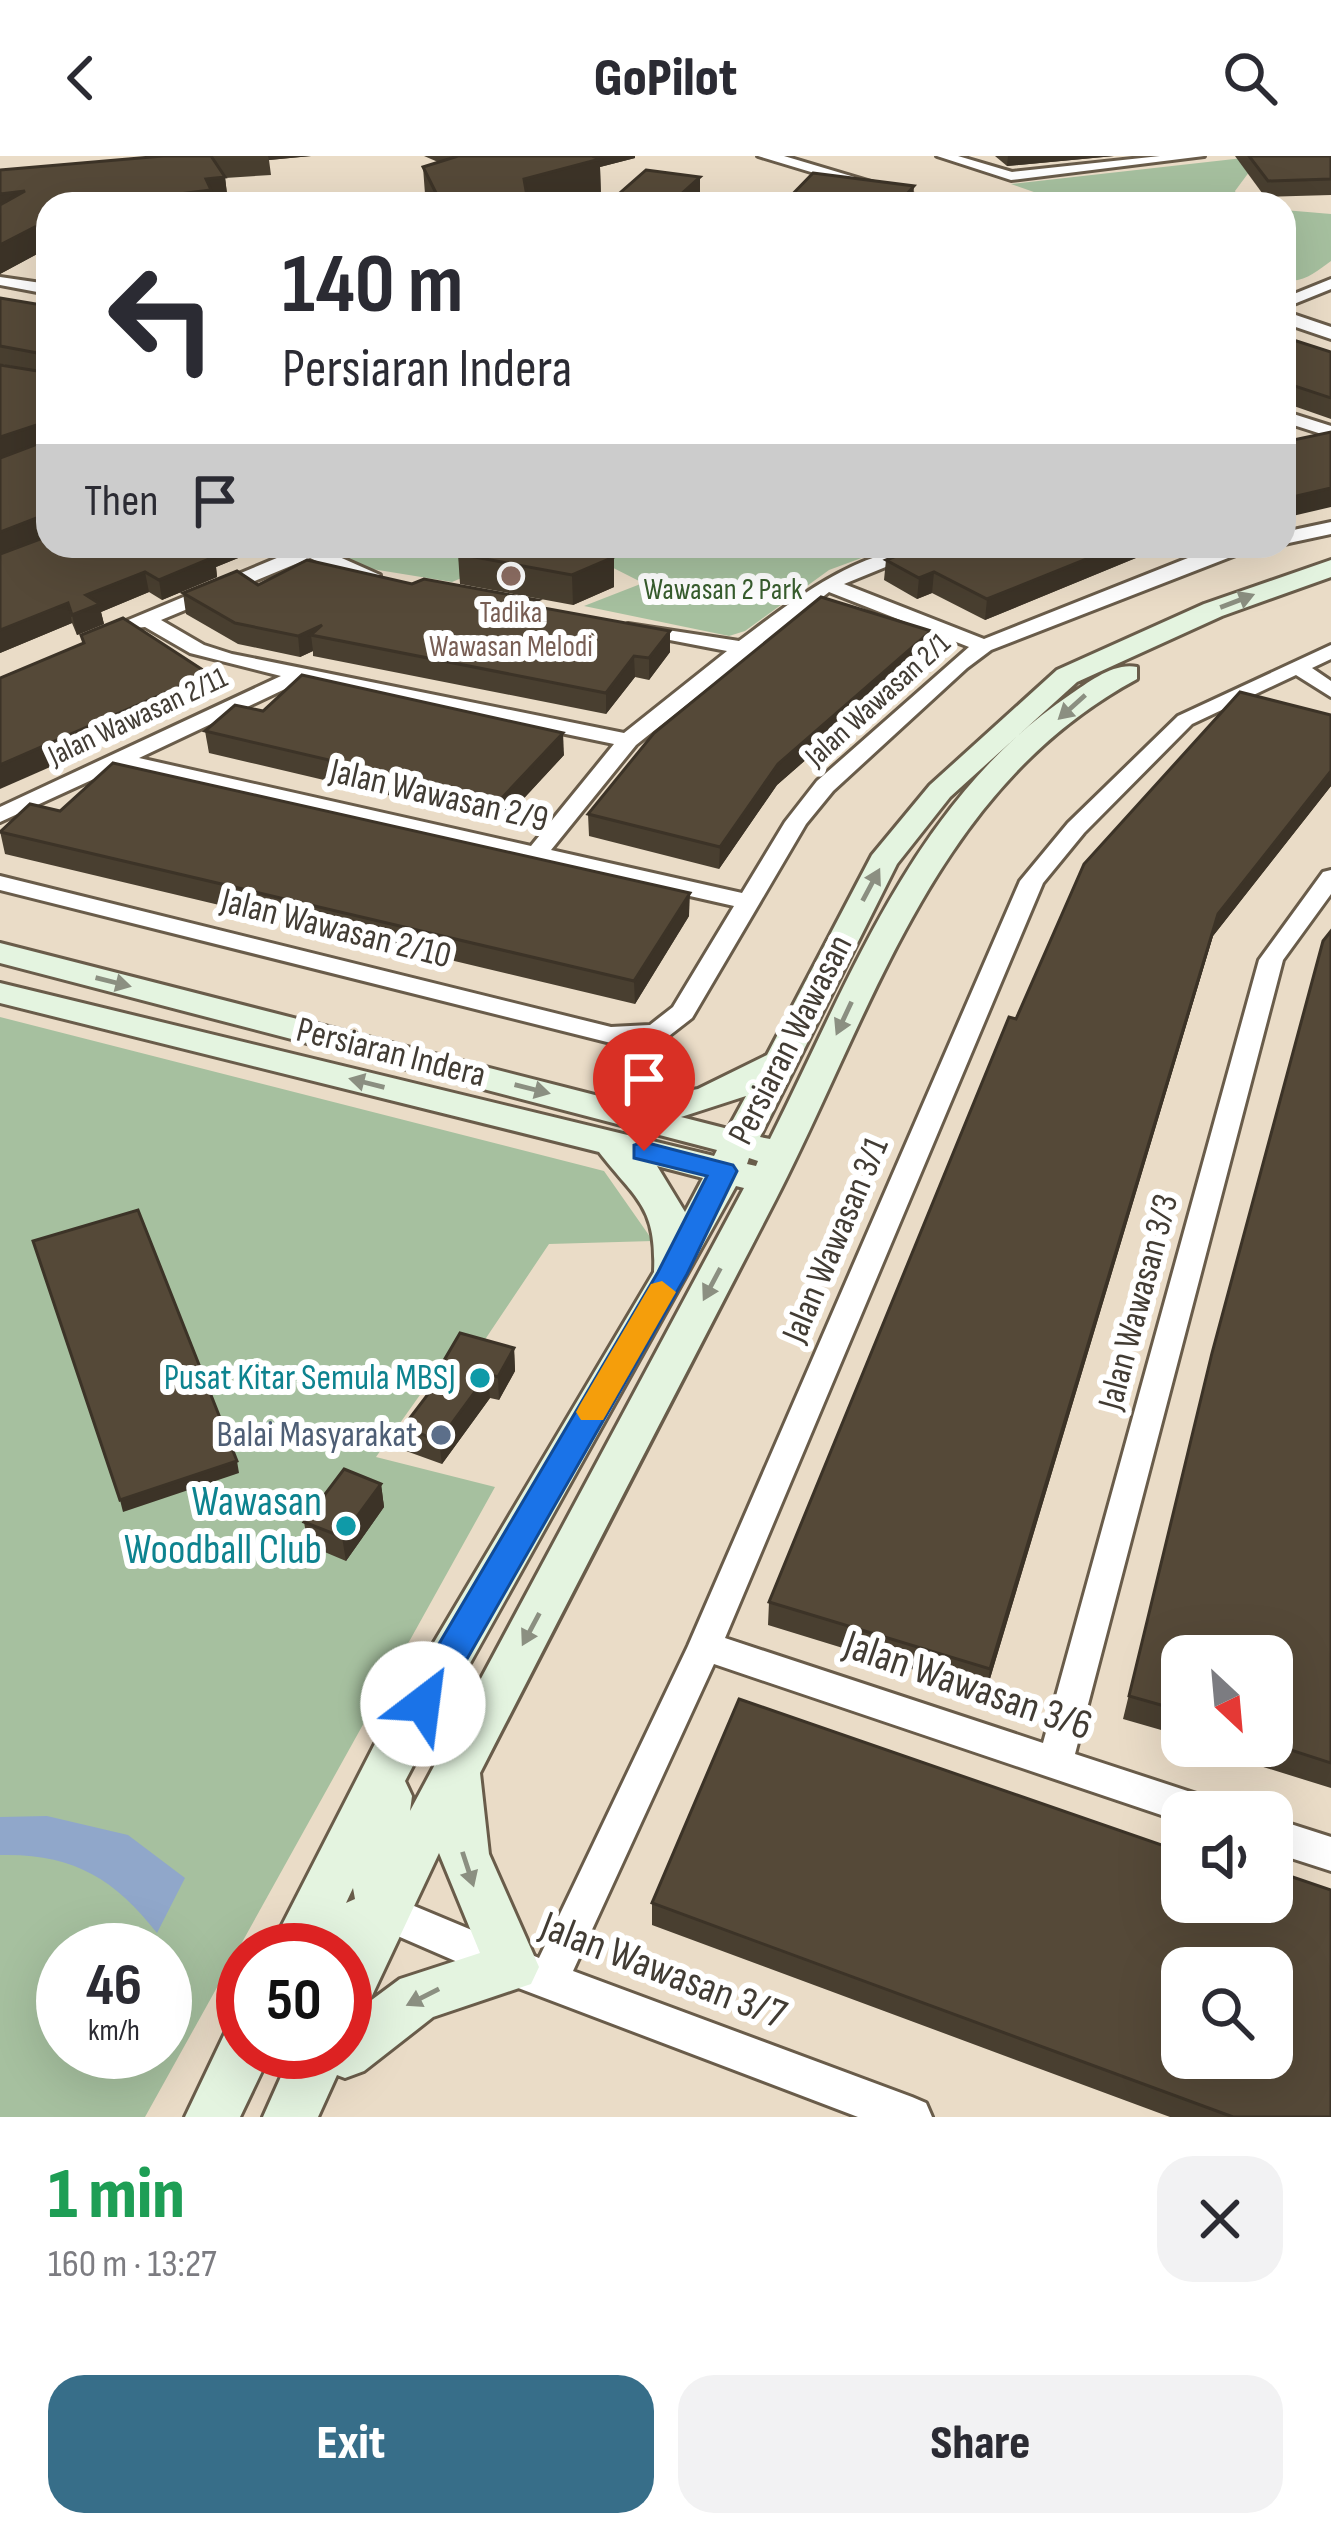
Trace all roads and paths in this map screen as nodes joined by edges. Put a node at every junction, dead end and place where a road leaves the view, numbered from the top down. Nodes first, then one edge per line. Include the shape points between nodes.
1 (766, 156) edge
2 (944, 156) edge
3 (1197, 156) edge
4 (894, 192) edge
5 (1331, 284) edge
6 (4, 285) edge
7 (36, 288) edge
8 (1296, 298) edge
9 (1296, 321) edge
10 (1331, 333) edge
11 (1296, 420) edge
12 (1331, 432) edge
13 (1296, 439) edge
14 (1331, 528) edge
15 (1296, 535) edge
16 (295, 558) edge
17 (329, 558) edge
18 (896, 558) edge
19 (1205, 558) edge
20 (1326, 576) edge
21 (389, 583) edge
22 (827, 584) junction
23 (146, 620) junction
24 (609, 623) edge
25 (104, 637) edge
26 (984, 646) junction
27 (743, 648) junction
28 (1331, 651) edge
29 (1298, 667) junction
30 (302, 674) junction
31 (1331, 692) edge
32 (628, 740) junction
33 (118, 760) junction
34 (0, 815) edge
35 (536, 854) junction
36 (1331, 877) edge
37 (0, 883) edge
38 (745, 901) junction
39 (0, 953) edge
40 (0, 993) edge
41 (656, 1033) joint
42 (777, 1063) junction
43 (613, 1126) junction
44 (730, 1158) junction
45 (774, 1166) junction
46 (672, 1274) junction
47 (705, 1646) junction
48 (399, 1745) junction
49 (1055, 1763) junction
50 (460, 1764) junction
51 (1161, 1798) edge
52 (1293, 1842) edge
53 (1331, 1854) edge
54 (383, 1910) junction
55 (310, 1923) edge
56 (355, 1923) edge
57 (372, 1935) edge
58 (532, 1972) junction
59 (372, 2032) edge
60 (231, 2079) edge
61 (212, 2117) edge
62 (912, 2117) edge

1 - 4 street
2 - 3 street via 1011,176
5 - 8 street
6 - 7 street
9 - 10 street
11 - 12 street
12 - 13 street
14 - 15 street
16 - 23 street
17 - 21 street
18 - 22 street
19 - 26 street, Jalan Wawasan 2/1
42 -> 20 main road, Persiaran Wawasan via 883,862 1013,719 1067,676 1122,649
20 -> 45 main road, Persiaran Wawasan via 1092,689 988,787 926,863 881,940
22 - 26 street
22 - 27 street
23 - 25 street
23 - 30 street via 210,655
24 - 27 street
26 - 38 street, Jalan Wawasan 2/1 via 825,786
27 - 32 street
28 - 29 street, Jalan Wawasan 3/1
29 - 31 street
29 - 47 street, Jalan Wawasan 3/1 via 1185,720 1032,881
30 - 32 street
30 - 33 street, Jalan Wawasan 2/11
32 - 35 street
33 - 34 street, Jalan Wawasan 2/11
33 - 35 street, Jalan Wawasan 2/9
35 - 38 street, Jalan Wawasan 2/9
36 - 49 street, Jalan Wawasan 3/3 via 1271,960
37 - 41 street, Jalan Wawasan 2/10 via 611,1035
38 - 41 street, Jalan Wawasan 2/1 via 683,1012
39 -> 43 main road, Persiaran Indera
43 -> 40 main road, Persiaran Indera
42 - 43 main road via 747,1084
42 - 44 main road, Persiaran Wawasan
43 - 44 main road, Persiaran Indera
43 - 46 main road via 660,1196 674,1233
44 - 45 main road, Persiaran Indera
44 - 46 main road, Persiaran Wawasan
45 -> 50 main road, Persiaran Wawasan
46 - 48 main road, Persiaran Wawasan
47 - 49 street, Jalan Wawasan 3/6
47 - 58 street, Jalan Wawasan 3/1
48 - 54 main road via 378,1845
48 - 55 main road, Persiaran Wawasan
49 - 51 street, Jalan Wawasan 3/6
50 - 54 main road, Persiaran Wawasan
50 -> 58 main road via 454,1823 471,1882
52 - 53 street
54 - 56 main road
54 - 57 main road, Persiaran Wawasan
54 - 58 street, Jalan Wawasan 3/7
58 -> 59 main road via 418,1997
58 - 62 street, Jalan Wawasan 3/7
60 - 61 main road

